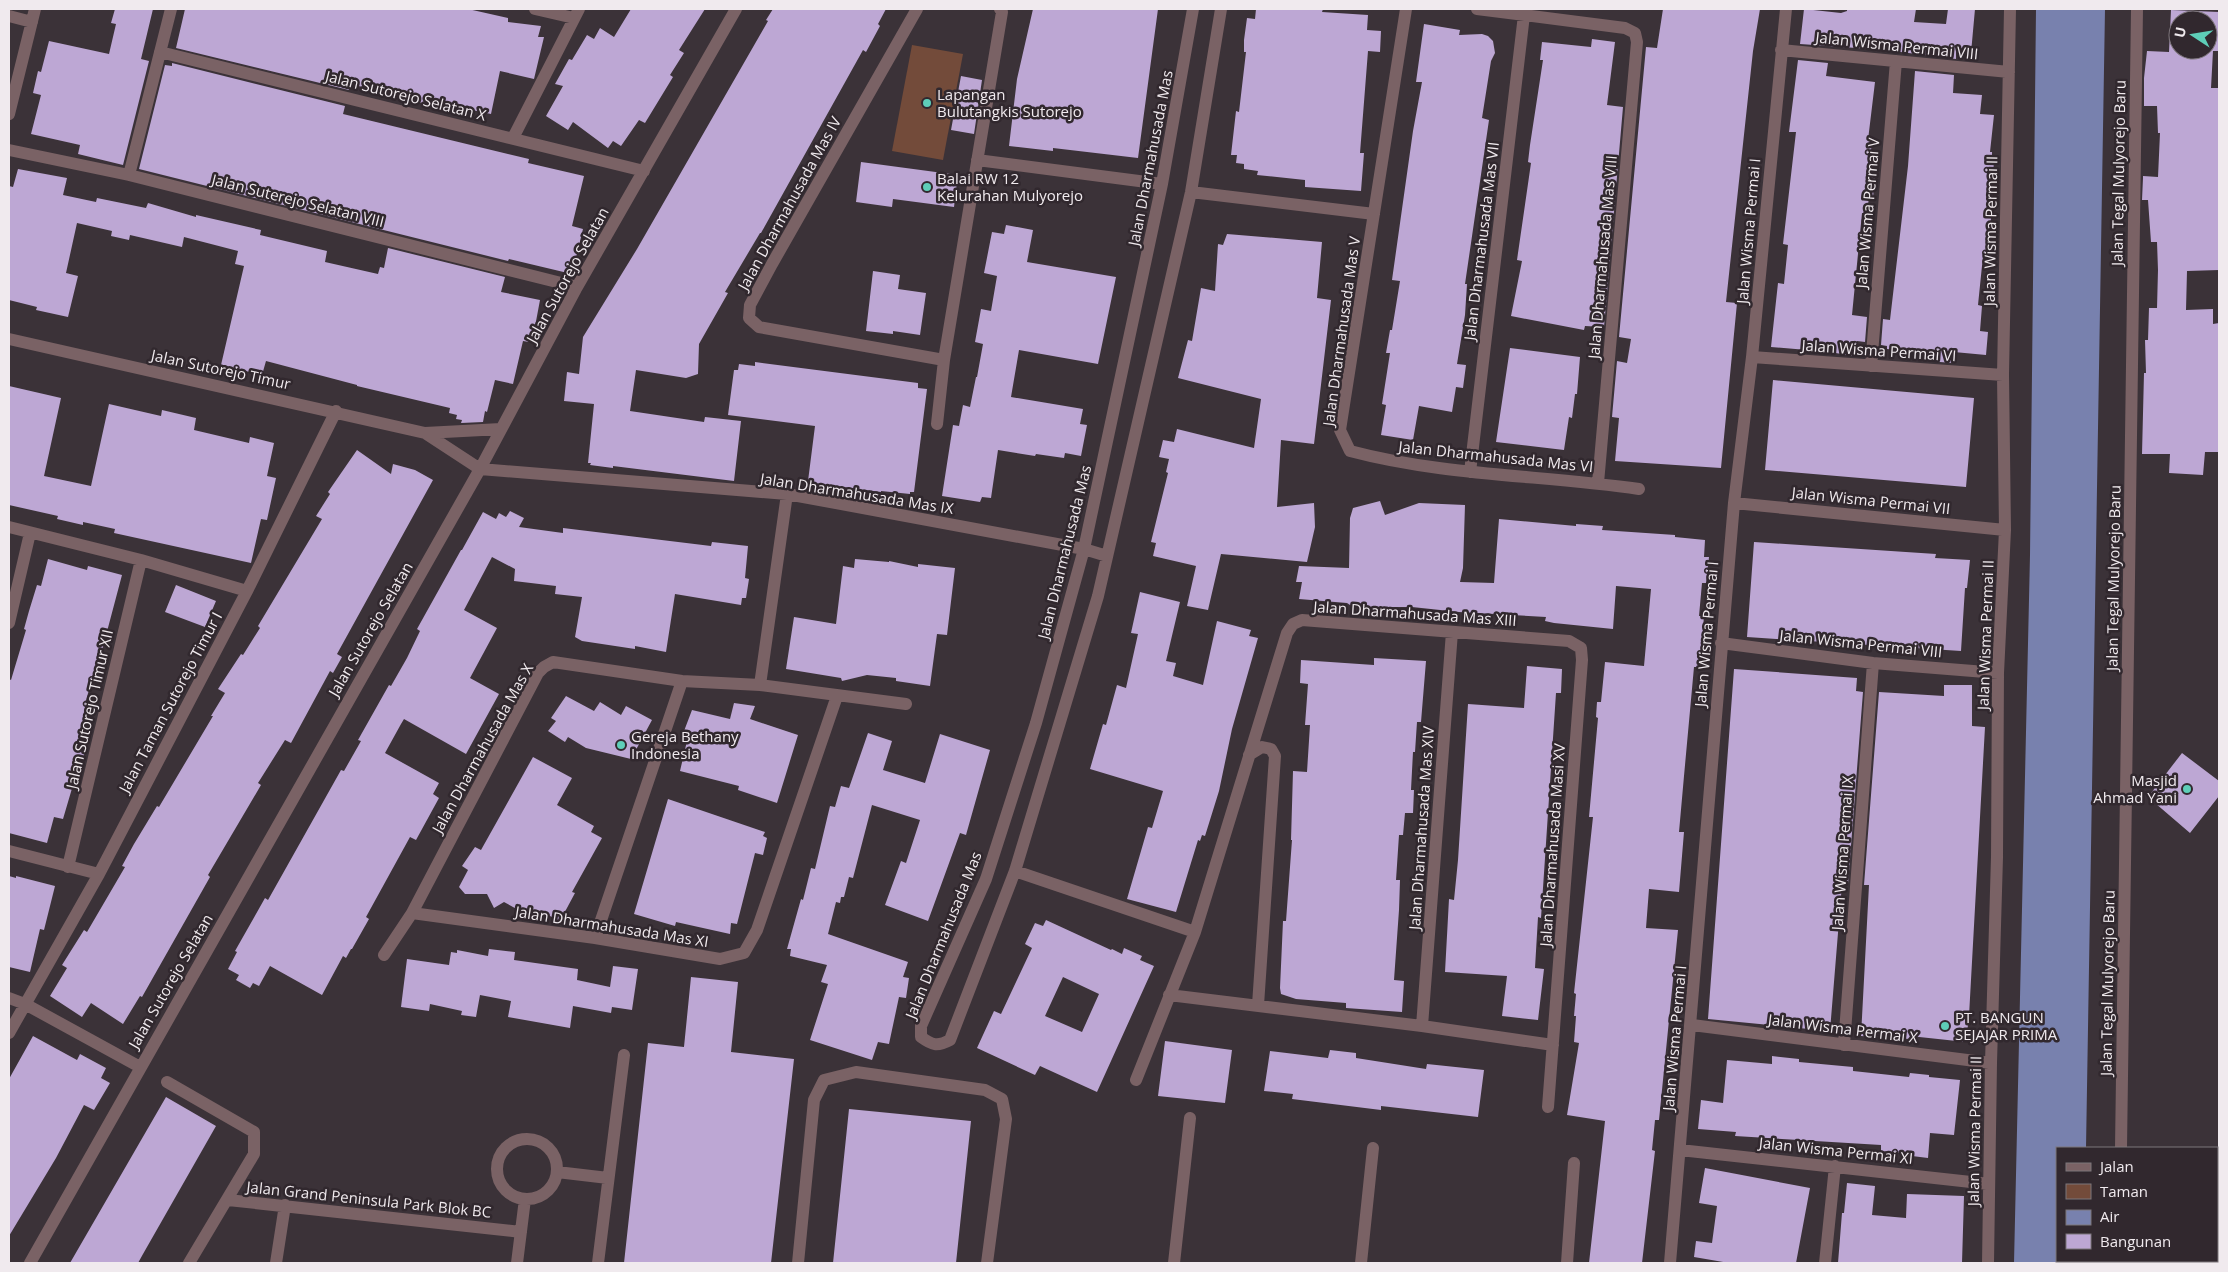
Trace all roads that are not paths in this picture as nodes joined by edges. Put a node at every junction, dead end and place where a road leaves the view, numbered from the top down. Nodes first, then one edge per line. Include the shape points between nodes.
1 (35, 9) edge
2 (171, 9) edge
3 (535, 9) edge
4 (736, 9) edge
5 (917, 9) edge
6 (1000, 9) edge
7 (1193, 9) edge
8 (1221, 9) edge
9 (1406, 9) edge
10 (1477, 9) edge
11 (1786, 9) edge
12 (2010, 9) edge
13 (2137, 9) edge
14 (577, 13) edge
15 (1524, 15) junction
16 (9, 16) edge
17 (32, 22) junction
18 (1781, 50) junction
19 (160, 52) junction
20 (1896, 62) junction
21 (2009, 72) junction
22 (9, 114) edge
23 (513, 138) junction
24 (9, 150) edge
25 (977, 160) junction
26 (644, 171) junction
27 (129, 175) junction
28 (1162, 184) junction
29 (1191, 192) junction
30 (1374, 214) junction
31 (577, 287) junction
32 (9, 340) edge
33 (1752, 357) junction
34 (944, 360) junction
35 (1872, 366) junction
36 (2003, 375) junction
37 (336, 411) junction
38 (937, 424) dead end
39 (501, 429) junction
40 (425, 432) junction
41 (1350, 451) joint
42 (480, 469) junction
43 (1470, 472) junction
44 (1598, 483) junction
45 (1639, 489) dead end
46 (788, 494) junction
47 (1734, 504) junction
48 (9, 527) edge
49 (2005, 530) junction
50 (30, 533) junction
51 (1084, 549) junction
52 (1107, 556) junction
53 (141, 560) junction
54 (247, 591) junction
55 (9, 624) edge
56 (1452, 632) junction
57 (1721, 643) junction
58 (1581, 648) joint
59 (1873, 663) junction
60 (1998, 673) junction
61 (682, 681) junction
62 (760, 686) junction
63 (838, 696) junction
64 (906, 704) dead end
65 (1249, 755) junction
66 (9, 851) edge
67 (68, 867) junction
68 (1015, 871) junction
69 (99, 874) junction
70 (412, 913) junction
71 (1194, 932) junction
72 (595, 938) junction
73 (384, 955) dead end
74 (1169, 995) junction
75 (9, 998) edge
76 (25, 1004) junction
77 (1258, 1005) junction
78 (1692, 1025) junction
79 (1422, 1026) junction
80 (9, 1033) edge
81 (1553, 1045) junction
82 (1844, 1045) junction
83 (624, 1055) dead end
84 (1991, 1062) junction
85 (140, 1067) junction
86 (1136, 1080) dead end
87 (167, 1082) dead end
88 (1548, 1107) dead end
89 (1190, 1118) dead end
90 (2121, 1147) edge
91 (1373, 1148) dead end
92 (1680, 1150) junction
93 (1574, 1163) dead end
94 (1835, 1166) junction
95 (557, 1172) junction
96 (608, 1178) junction
97 (1989, 1184) junction
98 (525, 1199) junction
99 (228, 1200) junction
100 (285, 1205) junction
101 (520, 1232) junction
102 (30, 1263) edge
103 (189, 1263) edge
104 (276, 1263) edge
105 (517, 1263) edge
106 (598, 1263) edge
107 (798, 1263) edge
108 (987, 1263) edge
109 (1174, 1263) edge
110 (1360, 1263) edge
111 (1567, 1263) edge
112 (1670, 1263) edge
113 (1825, 1263) edge
114 (1988, 1263) edge

1 - 17 street
2 - 19 street
3 - 14 street
4 - 26 street, Jalan Sutorejo Selatan
5 - 34 street, Jalan Dharmahusada Mas IV via 772,264 750,305 749,318 759,326
6 - 25 street
7 - 28 street, Jalan Dharmahusada Mas
8 - 29 street, Jalan Dharmahusada Mas
9 - 30 street, Jalan Dharmahusada Mas V
10 - 15 street
11 - 18 street, Jalan Wisma Permai I
12 - 21 street, Jalan Wisma Permai II
13 - 90 street, Jalan Tegal Mulyorejo Baru
14 - 23 street
15 - 43 street, Jalan Dharmahusada Mas VII
15 - 44 street, Jalan Dharmahusada Mas VIII via 1626,28 1635,34
16 - 17 street
17 - 22 street
18 - 20 street, Jalan Wisma Permai VIII
18 - 33 street, Jalan Wisma Permai I
19 - 23 street, Jalan Sutorejo Selatan X
19 - 27 street
20 - 21 street, Jalan Wisma Permai VIII
20 - 35 street, Jalan Wisma Permai V
21 - 36 street, Jalan Wisma Permai II
23 - 26 street, Jalan Sutorejo Selatan X
24 - 27 street, Jalan Suterejo Selatan VIII
25 - 28 street
25 - 34 street
26 - 31 street, Jalan Sutorejo Selatan
27 - 31 street, Jalan Suterejo Selatan VIII
28 - 51 street, Jalan Dharmahusada Mas
29 - 30 street
29 - 52 street, Jalan Dharmahusada Mas
30 - 41 street, Jalan Dharmahusada Mas V via 1340,430
31 - 39 street, Jalan Sutorejo Selatan
32 - 37 street, Jalan Sutorejo Timur
33 - 35 street, Jalan Wisma Permai VI
33 - 47 street, Jalan Wisma Permai I
34 - 38 street
35 - 36 street, Jalan Wisma Permai VI
36 - 49 street, Jalan Wisma Permai II
37 - 40 street, Jalan Sutorejo Timur
37 - 54 street, Jalan Taman Sutorejo Timur I
39 - 40 street, Jalan Sutorejo Timur
39 - 42 street, Jalan Sutorejo Selatan
40 - 42 street, Jalan Sutorejo Timur
41 - 43 street, Jalan Dharmahusada Mas VI via 1380,459
42 - 46 street, Jalan Dharmahusada Mas IX
42 - 85 street, Jalan Sutorejo Selatan
43 - 44 street, Jalan Dharmahusada Mas VI
44 - 45 street, Jalan Dharmahusada Mas VI
46 - 51 street, Jalan Dharmahusada Mas IX
46 - 62 street
47 - 49 street, Jalan Wisma Permai VII
47 - 57 street, Jalan Wisma Permai I
48 - 50 street
49 - 60 street, Jalan Wisma Permai II
50 - 53 street
50 - 55 street
51 - 52 street, Jalan Dharmahusada Mas IX
51 - 68 street, Jalan Dharmahusada Mas via 1036,723 986,879 921,1026 921,1037 931,1044 940,1045 950,1040
52 - 68 street, Jalan Dharmahusada Mas via 1098,596
53 - 54 street
53 - 67 street, Jalan Sutorejo Timur XII
54 - 69 street, Jalan Taman Sutorejo Timur I
56 - 58 street, Jalan Dharmahusada Mas XIII via 1569,641
56 - 65 street, Jalan Dharmahusada Mas XIII via 1302,620 1293,624 1287,633
56 - 79 street, Jalan Dharmahusada Mas XIV
57 - 59 street, Jalan Wisma Permai VIII
57 - 78 street, Jalan Wisma Permai I
58 - 81 street, Jalan Dharmahusada Masi XV
59 - 60 street, Jalan Wisma Permai VIII
59 - 82 street, Jalan Wisma Permai IX
60 - 84 street, Jalan Wisma Permai II
61 - 62 street, Jalan Dharmahusada Mas X
61 - 70 street, Jalan Dharmahusada Mas X via 553,662 544,667
61 - 72 street
62 - 63 street, Jalan Dharmahusada Mas X
63 - 64 street, Jalan Dharmahusada Mas X
63 - 72 street, Jalan Dharmahusada Mas XI via 757,930 744,953 720,959
65 - 71 street, Jalan Dharmahusada Mas XIII
65 - 77 street via 1262,747 1271,749 1275,756
66 - 67 street
67 - 69 street
68 - 71 street
69 - 76 street, Jalan Taman Sutorejo Timur I
70 - 72 street, Jalan Dharmahusada Mas XI
70 - 73 street, Jalan Dharmahusada Mas X
71 - 74 street, Jalan Dharmahusada Mas XIII
74 - 77 street
74 - 86 street, Jalan Dharmahusada Mas XIII
75 - 76 street
76 - 80 street, Jalan Taman Sutorejo Timur I
76 - 85 street
77 - 79 street
78 - 82 street, Jalan Wisma Permai X
78 - 92 street, Jalan Wisma Permai I
79 - 81 street
81 - 88 street, Jalan Dharmahusada Masi XV
82 - 84 street, Jalan Wisma Permai X
83 - 96 street
84 - 97 street, Jalan Wisma Permai II
85 - 102 street, Jalan Sutorejo Selatan
87 - 99 street via 254,1132 254,1154
89 - 109 street
91 - 110 street
92 - 94 street, Jalan Wisma Permai XI
92 - 112 street, Jalan Wisma Permai I
93 - 111 street
94 - 97 street, Jalan Wisma Permai XI
94 - 113 street
95 - 96 street
95 - 98 street via 543,1195
95 - 98 street via 552,1152 540,1142 526,1138 507,1145 497,1163 498,1178 506,1191
96 - 106 street
97 - 114 street, Jalan Wisma Permai II
98 - 101 street
99 - 100 street, Jalan Grand Peninsula Park Blok BC
99 - 103 street, Jalan Grand Peninsula Park Blok BC
100 - 101 street, Jalan Grand Peninsula Park Blok BC
100 - 104 street
101 - 105 street
107 - 108 street via 814,1100 824,1080 856,1072 985,1090 1002,1099 1006,1120

